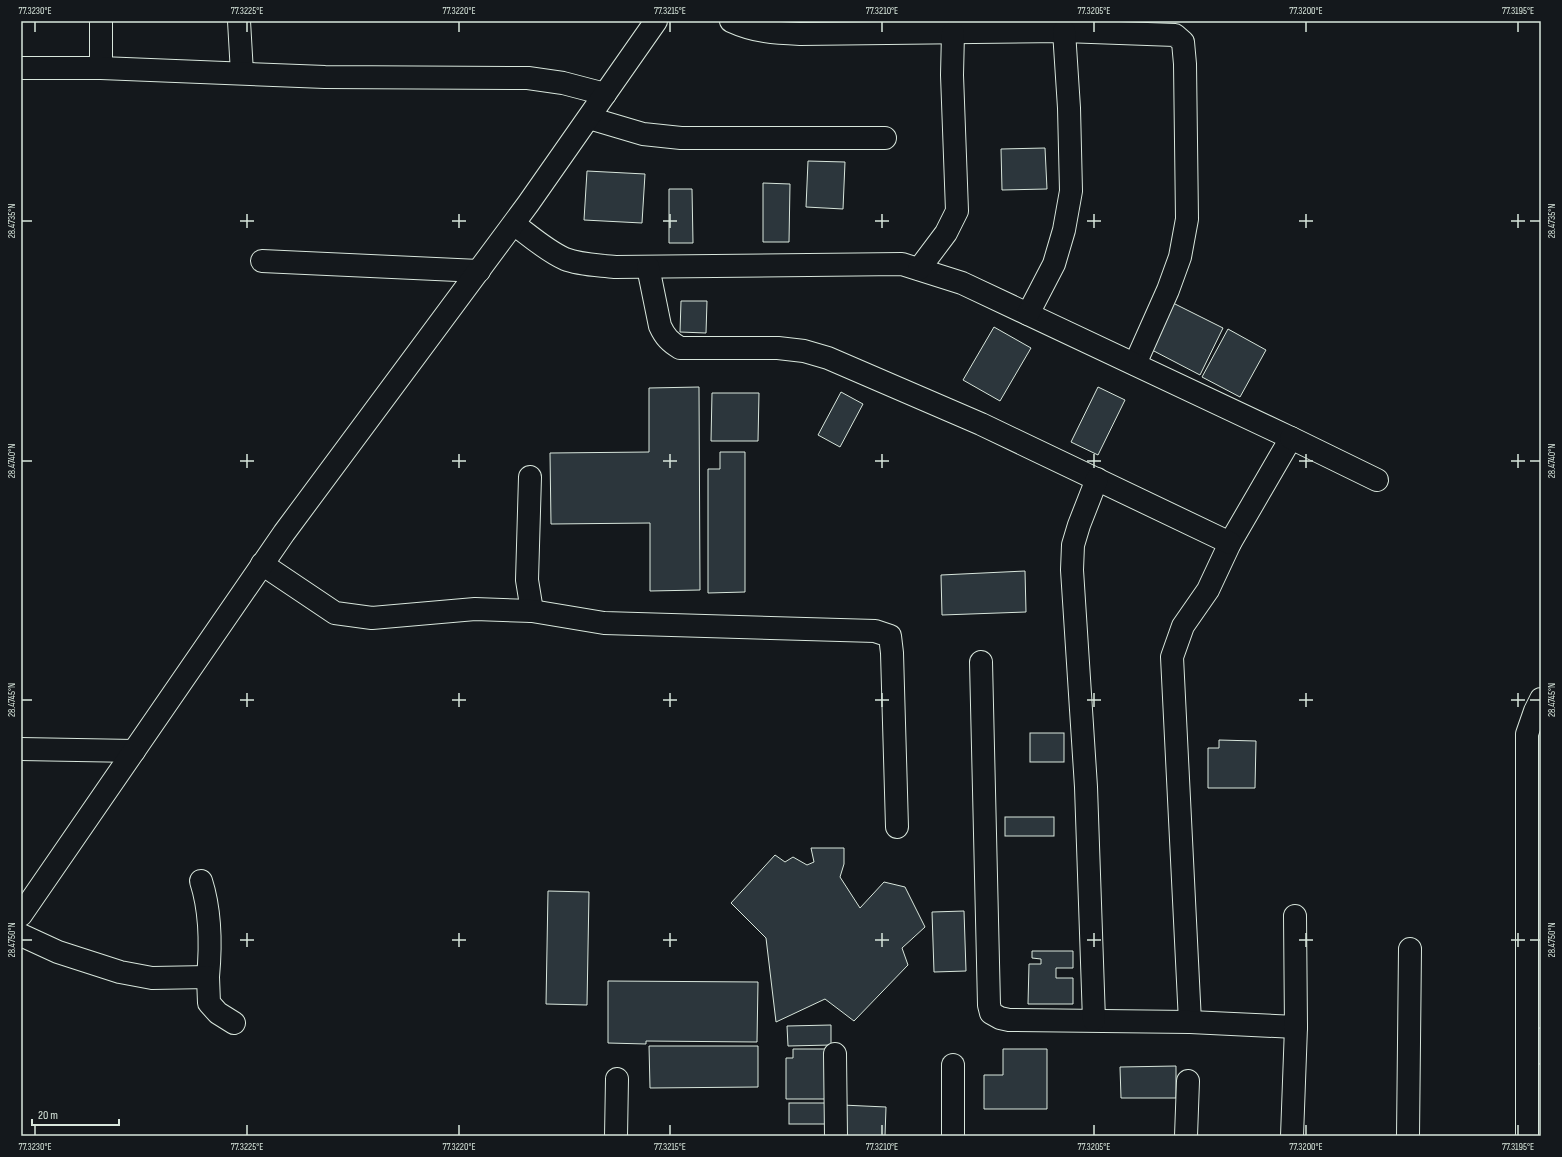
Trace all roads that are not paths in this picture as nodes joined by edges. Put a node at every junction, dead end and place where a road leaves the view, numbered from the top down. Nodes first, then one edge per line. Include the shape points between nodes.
1 (101, 21) edge
2 (239, 21) edge
3 (656, 21) edge
4 (731, 21) edge
5 (1064, 31) junction
6 (953, 32) junction
7 (21, 68) edge
8 (101, 68) junction
9 (242, 73) junction
10 (605, 94) junction
11 (589, 118) junction
12 (885, 138) dead end
13 (514, 224) junction
14 (262, 261) dead end
15 (648, 266) junction
16 (920, 269) junction
17 (479, 271) junction
18 (1028, 314) junction
19 (1135, 364) junction
20 (1291, 438) junction
21 (530, 477) dead end
22 (1097, 479) junction
23 (1377, 480) dead end
24 (1230, 543) junction
25 (262, 564) junction
26 (532, 611) junction
27 (981, 662) dead end
28 (1541, 699) edge
29 (21, 749) edge
30 (134, 751) junction
31 (897, 826) dead end
32 (200, 881) dead end
33 (21, 915) edge
34 (1295, 916) dead end
35 (21, 935) edge
36 (1410, 949) dead end
37 (208, 977) junction
38 (1094, 1020) junction
39 (1190, 1022) junction
40 (234, 1023) dead end
41 (1296, 1027) junction
42 (835, 1054) dead end
43 (953, 1065) dead end
44 (617, 1079) dead end
45 (1188, 1081) dead end
46 (616, 1136) edge
47 (836, 1136) edge
48 (953, 1136) edge
49 (1186, 1136) edge
50 (1292, 1136) edge
51 (1408, 1136) edge
52 (1527, 1136) edge

1 - 8 street
2 - 9 street
3 - 10 street
4 - 6 street via 768,33
5 - 6 street
5 - 18 street via 1071,191 1064,230 1054,264
5 - 19 street via 1175,35 1183,42 1187,219 1180,257
6 - 16 street via 957,211 946,233
7 - 8 street
8 - 9 street
9 - 10 street via 325,77 528,78 563,83
10 - 11 street
11 - 12 street via 643,134 681,138
11 - 13 street
13 - 15 street via 550,251 566,259 615,267
13 - 17 street
14 - 17 street
15 - 16 street via 872,263 902,264
15 - 22 street via 660,326 670,342 680,348 778,348 804,351 828,358 981,424
16 - 18 street via 962,283
17 - 25 street
18 - 19 street
19 - 20 street
20 - 23 street
20 - 24 street
21 - 26 street via 527,580
22 - 24 street
22 - 38 street via 1073,545 1072,570 1086,787
24 - 39 street via 1208,590 1183,626 1172,657
25 - 26 street via 335,613 372,618 475,609
25 - 30 street
26 - 31 street via 604,623 875,631 890,636
27 - 38 street via 988,1005 992,1014 1009,1020
28 - 52 street via 1527,734
29 - 30 street
30 - 33 street
32 - 37 street via 205,896 211,947
34 - 41 street
35 - 37 street via 58,952 120,972 152,978
36 - 51 street
37 - 40 street via 209,1003
38 - 39 street
39 - 41 street
41 - 50 street
42 - 47 street
43 - 48 street
44 - 46 street
45 - 49 street

